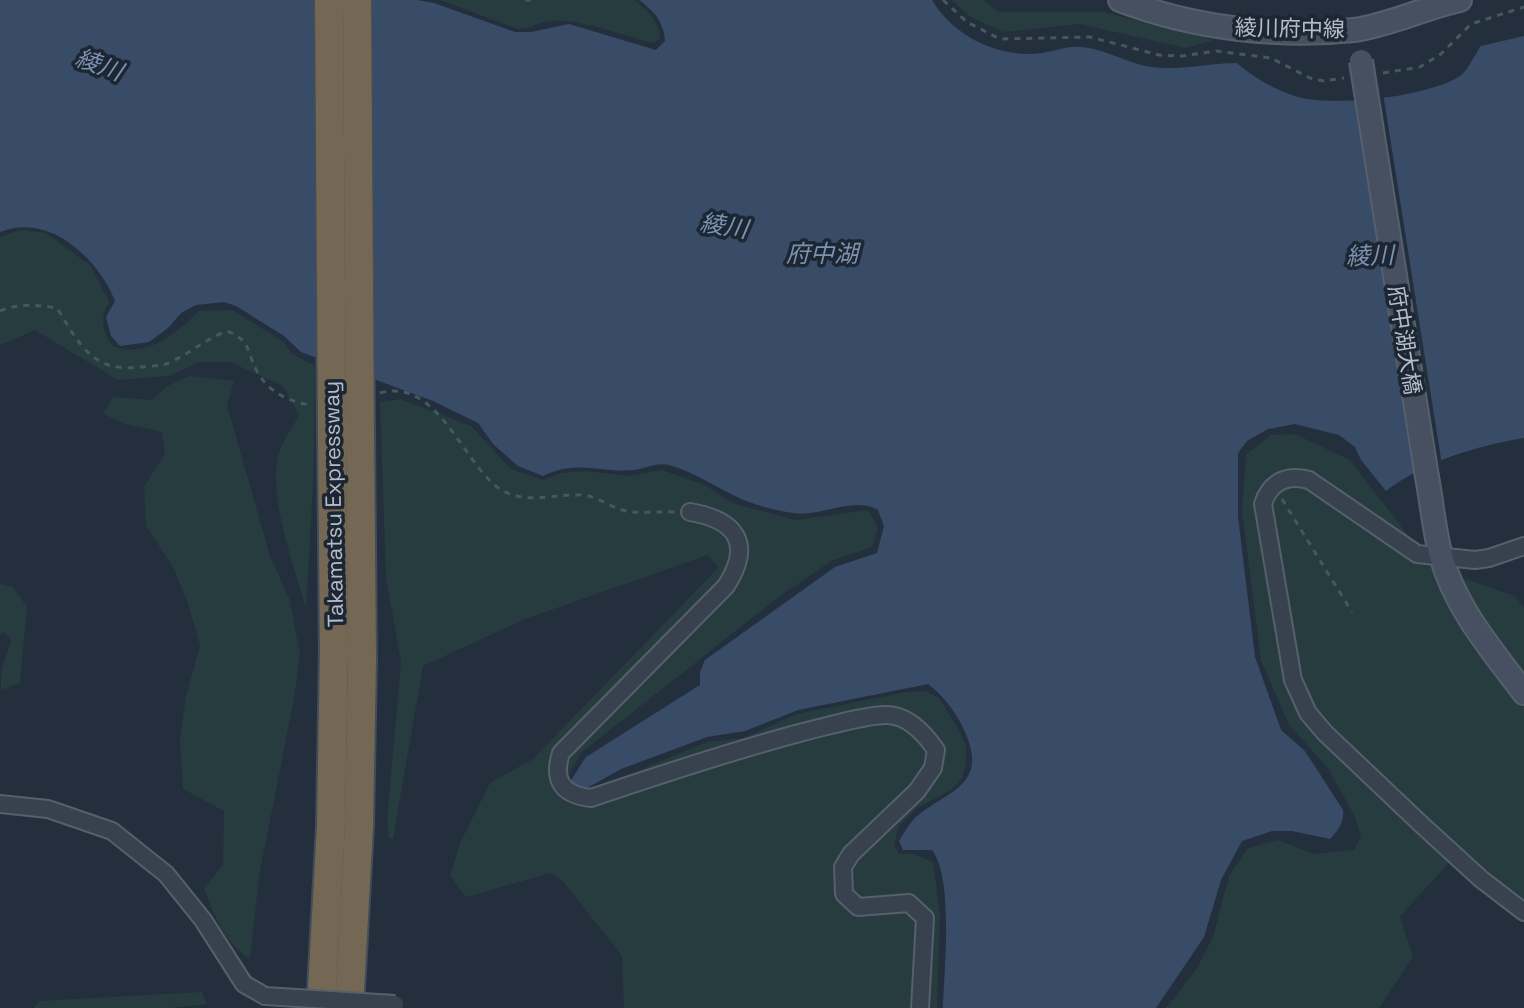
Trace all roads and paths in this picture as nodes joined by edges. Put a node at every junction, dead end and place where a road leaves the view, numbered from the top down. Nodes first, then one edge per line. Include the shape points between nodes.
1 (329, 0) edge
2 (357, 0) edge
3 (525, 0) edge
4 (532, 0) edge
5 (943, 0) edge
6 (1120, 0) edge
7 (1460, 0) edge
8 (1524, 7) edge
9 (1356, 30) junction
10 (1363, 71) junction
11 (1274, 485) junction
12 (690, 512) dead end
13 (1524, 546) edge
14 (1441, 556) junction
15 (1352, 612) dead end
16 (1524, 693) edge
17 (0, 804) edge
18 (1524, 912) edge
19 (395, 1004) dead end
20 (321, 1008) edge
21 (349, 1008) edge
22 (920, 1008) edge

1 - 20 highway, Takamatsu Expressway, bridge via 334,666
2 - 21 highway, Takamatsu Expressway, bridge via 362,659
3 - 4 path
5 - 10 path via 967,22 1000,39 1090,37 1159,55 1216,51 1271,58 1324,81
6 - 9 street, 綾川府中線 via 1231,28
7 - 9 street, 綾川府中線
8 - 10 path via 1471,24 1420,67
9 - 10 street, 府中湖大橋
10 - 14 street, 府中湖大橋, bridge
11 - 14 street via 1296,476 1309,480 1417,554
11 - 15 path
11 - 18 street via 1263,504 1264,520 1293,680 1308,713 1422,825
12 - 22 street via 714,516 731,529 740,548 738,569 561,753 556,768 561,784 573,796 591,798 718,755 831,725 888,715 906,720 926,734 936,750 933,768 917,791 851,854 843,867 844,894 858,907 909,903 925,918
13 - 14 street via 1475,560
14 - 16 street, 府中湖大橋 via 1469,620
17 - 19 street, bridge via 48,809 112,831 166,874 244,984 265,996

